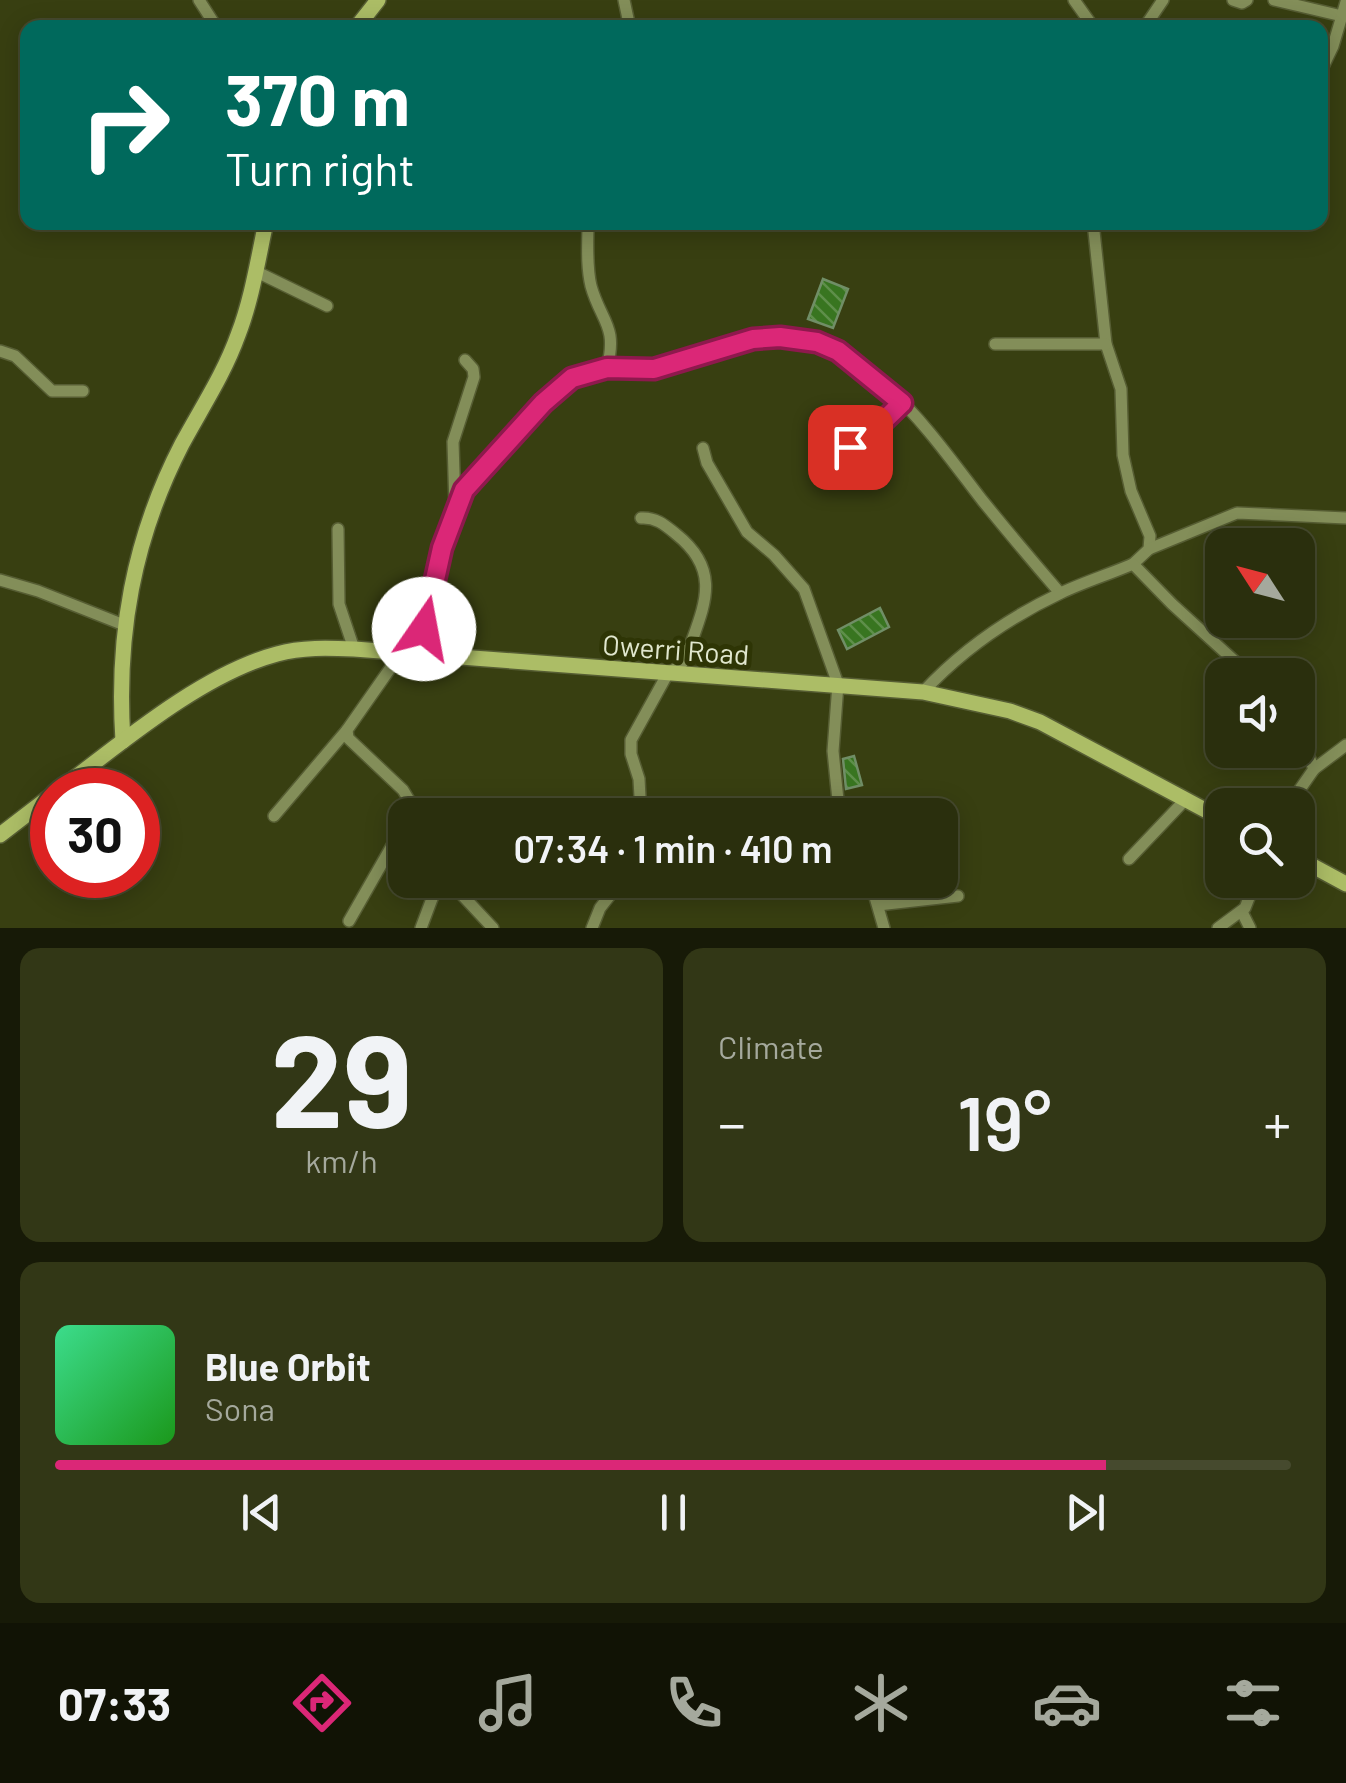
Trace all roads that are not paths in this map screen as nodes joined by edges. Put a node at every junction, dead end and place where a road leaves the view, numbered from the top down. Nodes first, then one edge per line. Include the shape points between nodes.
1 (378, 0) edge
2 (1233, 0) edge
3 (1247, 0) edge
4 (1274, 0) edge
5 (1346, 2) edge
6 (1342, 16) junction
7 (362, 20) edge
8 (1339, 48) edge
9 (264, 230) edge
10 (588, 230) edge
11 (1094, 230) edge
12 (255, 270) junction
13 (327, 306) dead end
14 (995, 344) dead end
15 (1106, 344) junction
16 (0, 350) edge
17 (466, 360) dead end
18 (607, 368) junction
19 (83, 391) dead end
20 (902, 403) junction
21 (703, 448) dead end
22 (830, 462) dead end
23 (455, 506) junction
24 (641, 518) dead end
25 (1346, 518) edge
26 (338, 529) dead end
27 (1149, 548) junction
28 (1133, 564) junction
29 (0, 580) edge
30 (1060, 593) junction
31 (124, 625) junction
32 (354, 648) junction
33 (401, 652) junction
34 (420, 654) junction
35 (1231, 658) edge
36 (668, 673) junction
37 (838, 684) junction
38 (923, 692) junction
39 (347, 730) junction
40 (123, 742) junction
41 (1346, 744) edge
42 (1315, 767) edge
43 (89, 768) edge
44 (1314, 768) edge
45 (1300, 788) edge
46 (407, 798) edge
47 (640, 798) edge
48 (838, 798) edge
49 (1186, 799) junction
50 (1205, 809) edge
51 (30, 812) edge
52 (274, 816) dead end
53 (0, 834) edge
54 (388, 853) edge
55 (1130, 859) dead end
56 (1315, 867) edge
57 (1346, 884) edge
58 (432, 898) edge
59 (465, 898) edge
60 (608, 898) edge
61 (876, 898) edge
62 (940, 898) edge
63 (1248, 898) edge
64 (878, 905) junction
65 (1242, 912) junction
66 (349, 921) dead end
67 (421, 928) edge
68 (493, 928) edge
69 (592, 928) edge
70 (884, 928) edge
71 (1218, 928) edge
72 (1250, 928) edge

1 - 7 main road
2 - 3 street
4 - 6 street
5 - 6 street
6 - 8 street
9 - 12 main road
10 - 18 street via 591,285 612,341
11 - 15 street
12 - 13 street
12 - 31 main road via 222,374 150,520
14 - 15 street
15 - 27 street via 1121,390 1122,454
16 - 19 street via 52,391
17 - 23 street via 474,377 453,442
18 - 20 street via 654,369 753,339 796,339 838,351
18 - 23 street via 572,378 543,403
20 - 22 street
20 - 30 street
21 - 37 street via 747,532 804,588
23 - 34 street
24 - 36 street via 686,542 702,565 708,592 686,658
25 - 27 street via 1237,514
26 - 32 street via 339,604
27 - 28 street
28 - 30 street
28 - 35 street
29 - 31 street
30 - 38 street via 963,653
31 - 40 main road
32 - 33 main road, Owerri Road
32 - 40 main road, Owerri Road via 312,648 247,663
33 - 34 main road, Owerri Road
33 - 39 street
34 - 36 main road, Owerri Road
36 - 37 main road, Owerri Road
36 - 47 street via 631,740
37 - 38 main road, Owerri Road
37 - 48 street
38 - 49 main road, Owerri Road via 1040,722
39 - 46 street
39 - 52 street
40 - 43 main road, Owerri Road
41 - 42 street
44 - 45 street
49 - 50 main road, Owerri Road
49 - 55 street
51 - 53 main road
54 - 66 street
56 - 57 main road
58 - 67 street
59 - 68 street
60 - 69 street
61 - 64 street
62 - 64 street
63 - 65 street
64 - 70 street
65 - 71 street
65 - 72 street

